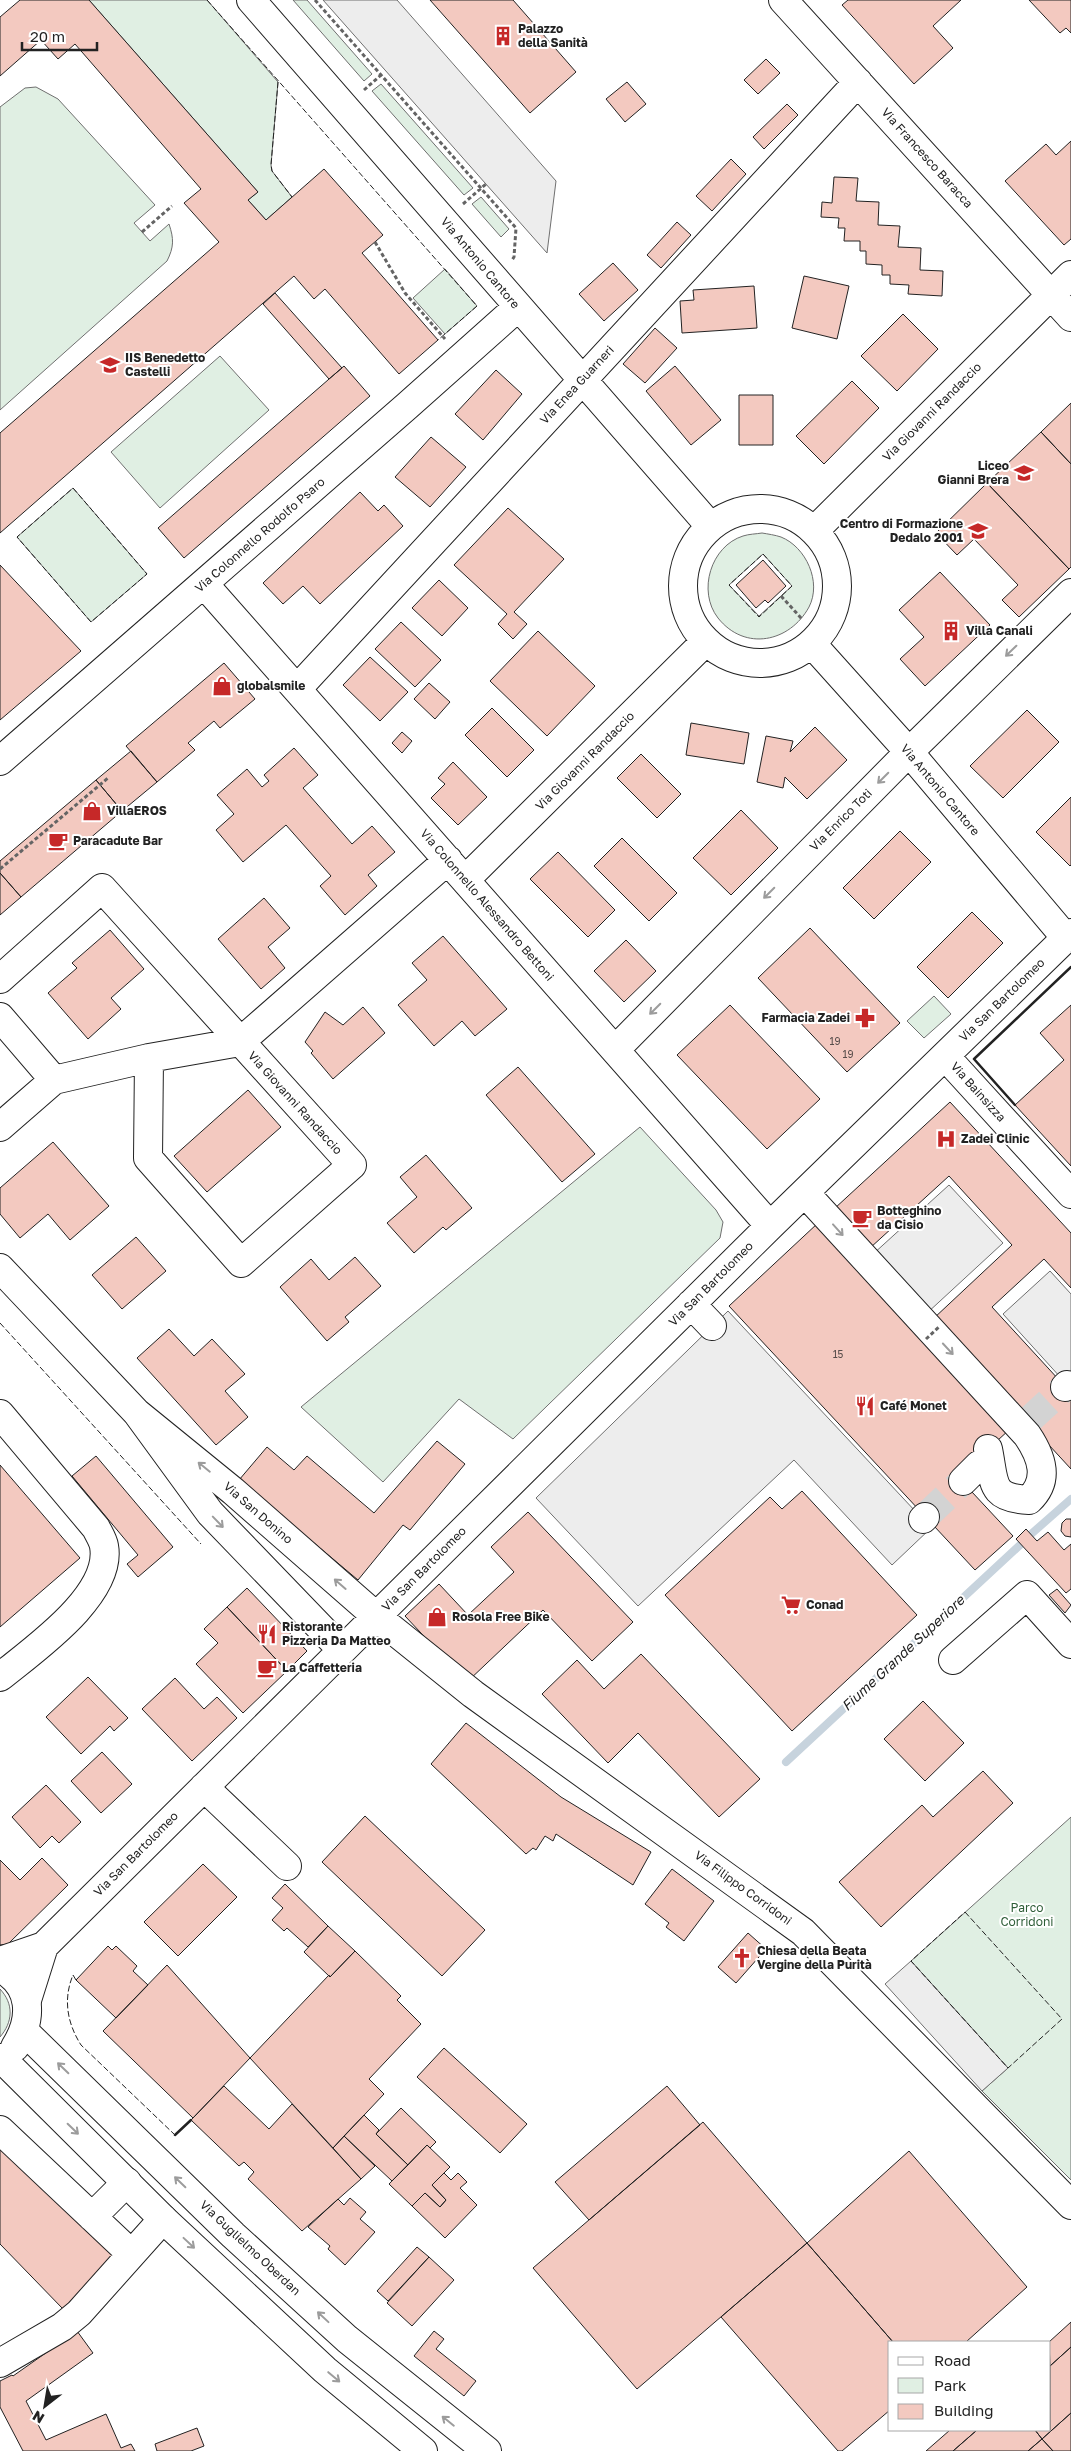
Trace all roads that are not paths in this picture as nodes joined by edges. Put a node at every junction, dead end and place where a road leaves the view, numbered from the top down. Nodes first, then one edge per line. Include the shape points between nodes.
1 (251, 0) edge
2 (783, 0) edge
3 (858, 82) junction
4 (1071, 275) edge
5 (1050, 294) junction
6 (518, 307) junction
7 (1071, 317) edge
8 (581, 380) junction
9 (710, 526) junction
10 (814, 530) junction
11 (204, 584) junction
12 (1071, 593) edge
13 (807, 632) junction
14 (705, 642) junction
15 (297, 689) junction
16 (908, 752) junction
17 (0, 760) edge
18 (456, 870) junction
19 (1069, 935) edge
20 (0, 979) edge
21 (0, 1017) edge
22 (240, 1042) junction
23 (615, 1050) junction
24 (945, 1056) junction
25 (149, 1058) junction
26 (54, 1080) junction
27 (0, 1128) edge
28 (805, 1193) junction
29 (1071, 1194) edge
30 (770, 1226) junction
31 (0, 1268) edge
32 (691, 1304) junction
33 (712, 1326) dead end
34 (137, 1413) junction
35 (0, 1414) edge
36 (1024, 1424) junction
37 (376, 1617) junction
38 (1071, 1644) edge
39 (342, 1650) junction
40 (953, 1660) dead end
41 (0, 1677) edge
42 (204, 1787) junction
43 (287, 1866) dead end
44 (44, 1946) junction
45 (0, 1961) edge
46 (0, 1968) edge
47 (27, 2000) junction
48 (25, 2032) junction
49 (0, 2058) edge
50 (0, 2130) edge
51 (127, 2182) junction
52 (1071, 2205) edge
53 (92, 2217) junction
54 (164, 2219) junction
55 (124, 2246) dead end
56 (0, 2363) edge
57 (423, 2451) edge
58 (487, 2451) edge

1 - 6 street, Via Antonio Cantore
2 - 3 street, Via Francesco Baracca
3 - 5 street, Via Francesco Baracca
3 - 8 street, Via Enea Guarneri
4 - 5 street, Via Giovanni Randaccio
5 - 7 street, Via Francesco Baracca
5 - 10 street, Via Giovanni Randaccio
6 - 8 street, Via Antonio Cantore
6 - 11 street, Via Colonnello Rodolfo Psaro
8 - 9 street, Via Antonio Cantore
8 - 15 street, Via Enea Guarneri
9 - 10 street via 728,515 770,509 790,515
9 - 14 street via 693,546 684,570 683,596 690,620
10 - 13 street via 829,551 836,570 838,590 825,629
11 - 15 street, Via Colonnello Alessandro Bettoni
11 - 17 street, Via Colonnello Rodolfo Psaro
12 -> 16 street, Via Enrico Toti
13 - 14 street via 792,657 770,664 746,663
13 - 16 street, Via Antonio Cantore
14 - 18 street, Via Giovanni Randaccio
15 - 18 street, Via Colonnello Alessandro Bettoni
16 - 19 street, Via Antonio Cantore
16 -> 23 street, Via Enrico Toti
18 - 22 street, Via Giovanni Randaccio
18 - 23 street, Via Colonnello Alessandro Bettoni
19 - 24 street, Via San Bartolomeo
20 - 22 street, Via Giovanni Randaccio via 102,888
21 - 26 street
22 - 25 street, Via Giovanni Randaccio
22 - 25 street, Via Giovanni Randaccio via 352,1165 241,1263 148,1158
23 - 30 street, Via Colonnello Alessandro Bettoni
24 - 28 street, Via San Bartolomeo
24 - 29 street, Via Bainsizza
25 - 26 street, Via Giovanni Randaccio
26 - 27 street, Via Giovanni Randaccio
28 - 30 street, Via San Bartolomeo
28 -> 36 street
30 - 32 street, Via San Bartolomeo
31 - 34 street, Via San Donino
32 - 33 street
32 - 37 street, Via San Bartolomeo
37 -> 34 street, Via San Donino via 233,1490
34 -> 39 street, Via San Donino via 210,1514
35 - 41 street via 96,1528 104,1547 102,1568 89,1597 70,1618
36 - 36 street via 1038,1455 1042,1481 1038,1492 1029,1500 1002,1495 981,1461
37 - 39 street, Via San Bartolomeo
37 - 52 street, Via Filippo Corridoni via 473,1694 803,1932
38 - 40 street via 1027,1595
39 - 42 street, Via San Bartolomeo
42 - 43 street
42 - 44 street, Via San Bartolomeo
44 - 45 street, Via San Bartolomeo
44 - 47 street, Via San Bartolomeo
46 - 47 street via 13,1977
47 - 48 street
48 - 49 street via 15,2047
58 -> 48 street, Via Guglielmo Oberdan via 347,2339 233,2234
49 -> 51 street
50 - 53 street
51 - 53 street
51 - 54 street
53 - 55 street
54 - 56 street via 79,2314
54 -> 57 street via 325,2370

